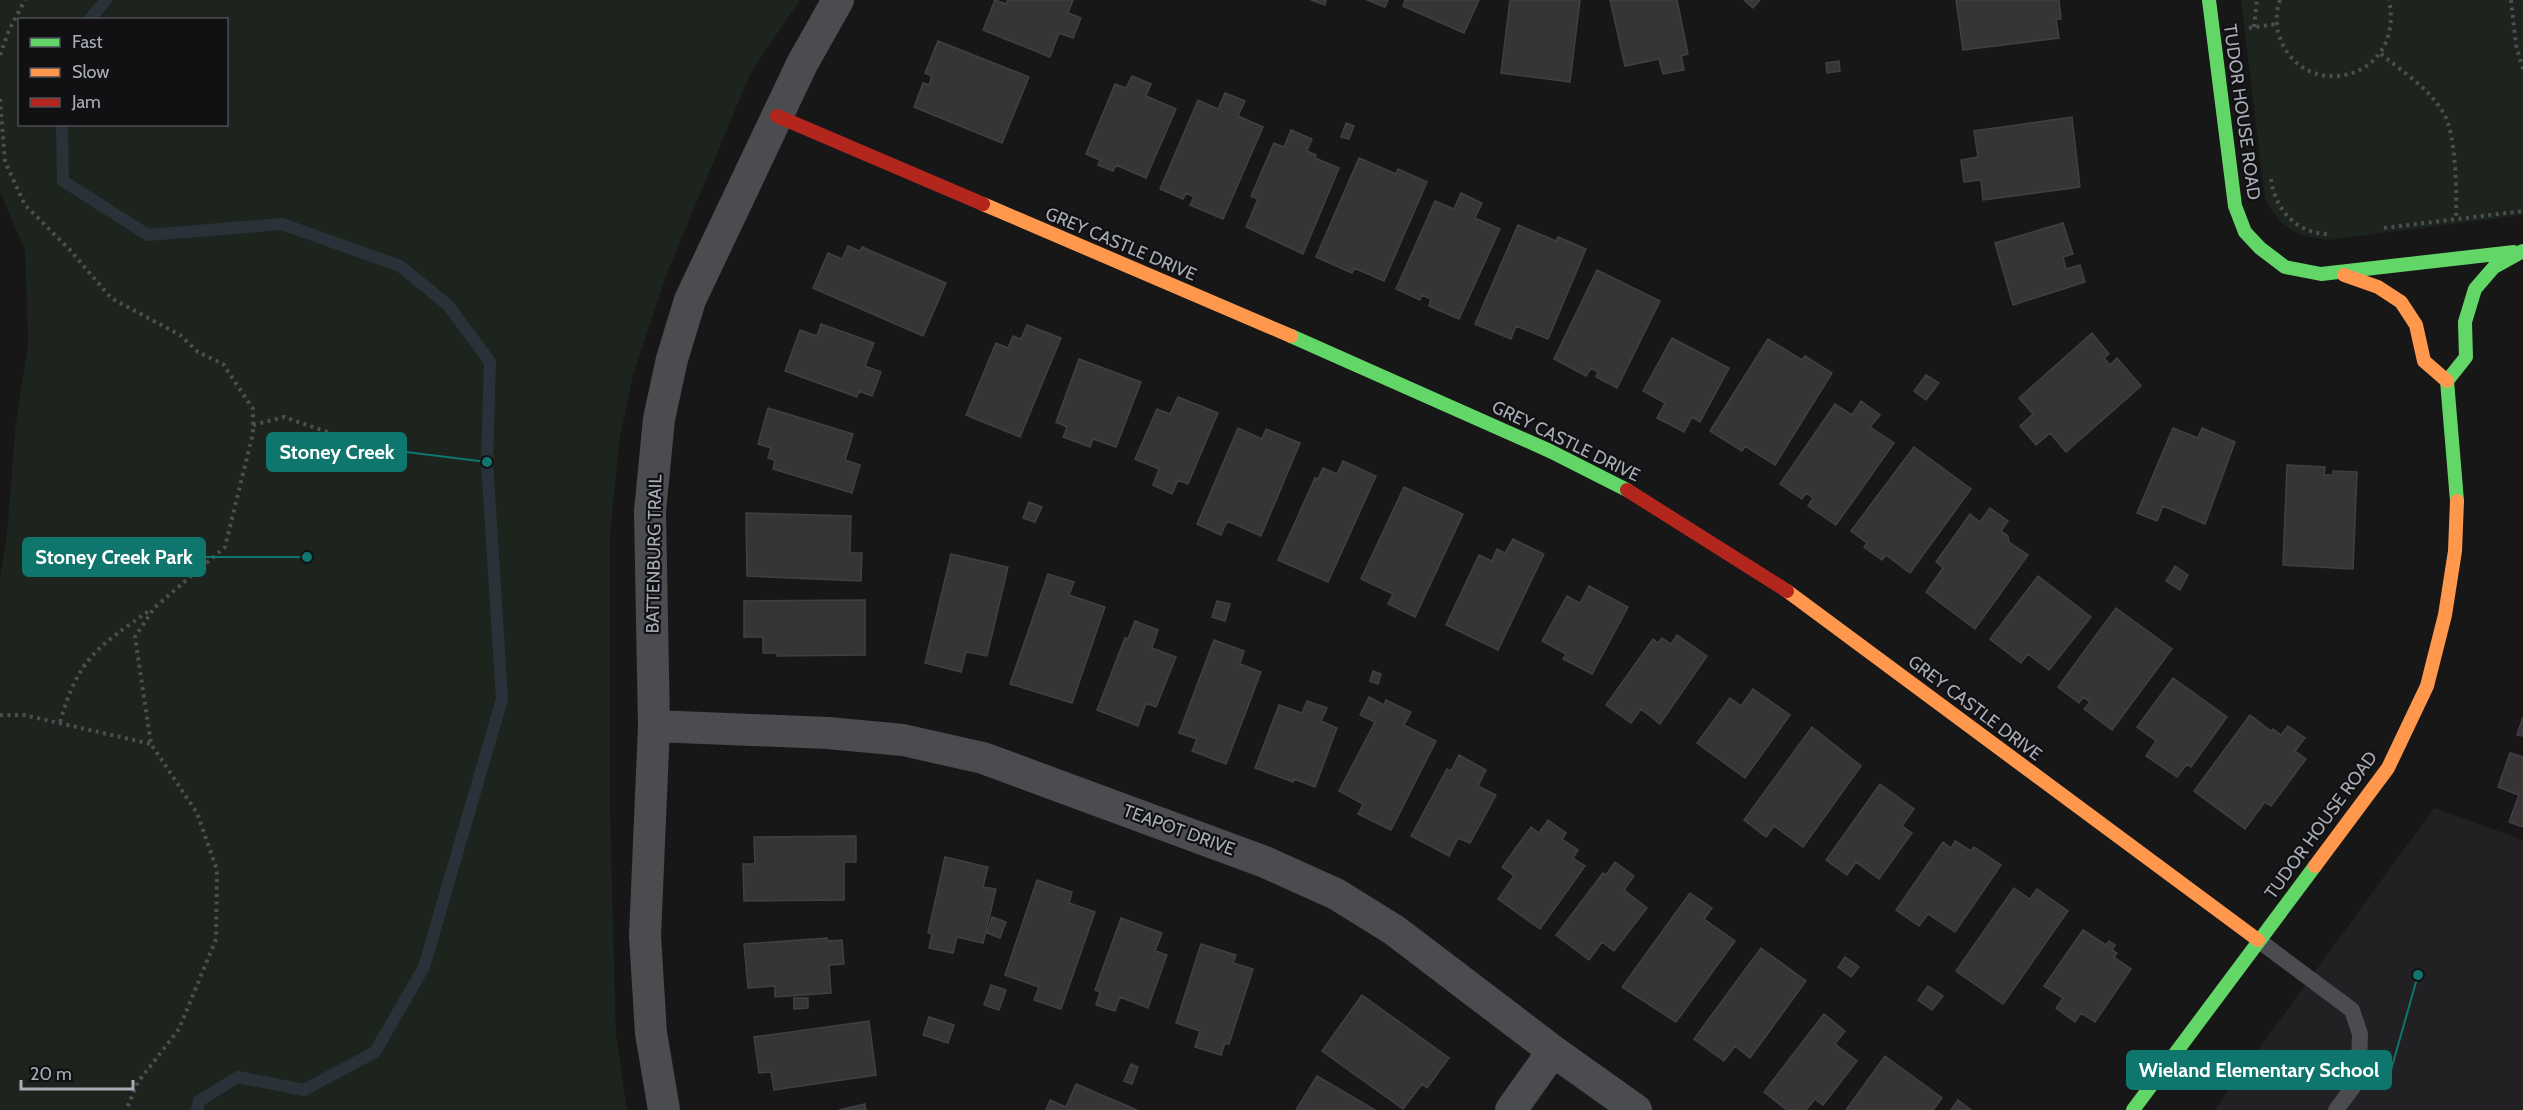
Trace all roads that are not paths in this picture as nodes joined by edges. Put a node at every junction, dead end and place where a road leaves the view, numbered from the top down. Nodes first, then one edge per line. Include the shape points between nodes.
1 (838, 0) edge
2 (2209, 0) edge
3 (777, 116) junction
4 (2523, 250) edge
5 (2335, 272) junction
6 (2447, 381) junction
7 (654, 726) junction
8 (2258, 940) junction
9 (1553, 1051) junction
10 (664, 1110) edge
11 (1511, 1110) edge
12 (1636, 1110) edge
13 (2133, 1110) edge
14 (2336, 1110) edge

1 - 3 street, BATTENBURG TRAIL
2 - 5 street, TUDOR HOUSE ROAD via 2235,206 2245,232 2286,267
3 - 7 street, BATTENBURG TRAIL via 690,300 659,419 650,511
3 - 8 street, GREY CASTLE DRIVE via 1343,358 1550,451 1636,495 1777,584
4 - 5 street, TUDOR HOUSE ROAD
4 - 6 street, TUDOR HOUSE ROAD via 2490,271 2469,300 2463,326 2466,357
5 - 6 street, TUDOR HOUSE ROAD via 2378,286 2406,305 2420,331 2424,361
6 - 8 street, TUDOR HOUSE ROAD via 2457,493 2455,551 2445,615 2427,686 2388,768
7 - 9 street, TEAPOT DRIVE via 903,740 983,758 1265,862 1336,894 1394,930
7 - 10 street, BATTENBURG TRAIL via 645,936 651,1033
8 - 13 street, TUDOR HOUSE ROAD
8 - 14 lane via 2352,1010 2360,1034 2359,1067 2353,1087
9 - 11 street
9 - 12 street, TEAPOT DRIVE

